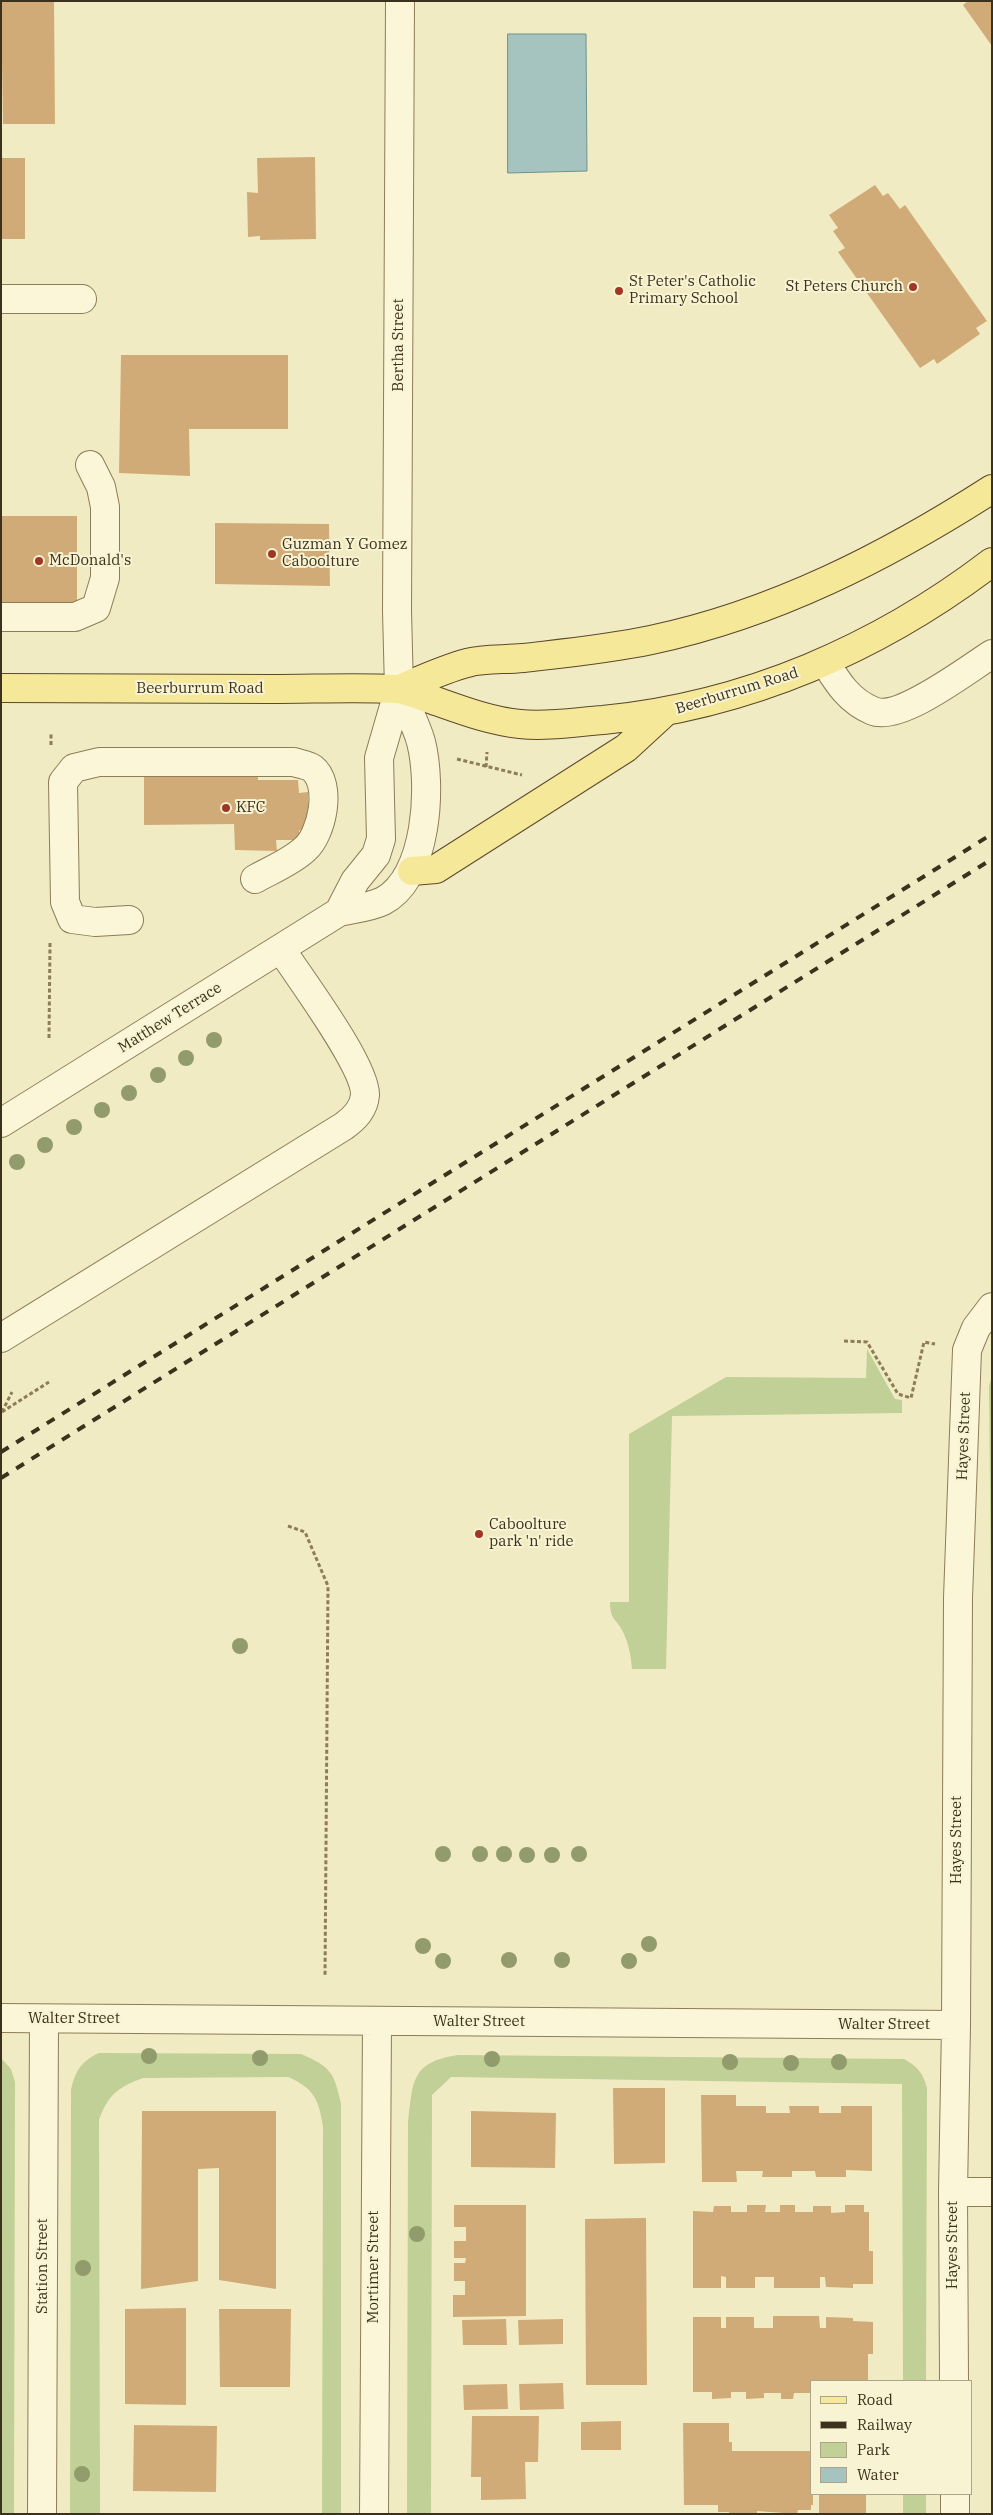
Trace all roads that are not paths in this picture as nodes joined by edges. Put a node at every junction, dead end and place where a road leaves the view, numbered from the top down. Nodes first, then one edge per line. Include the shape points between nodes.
1 (400, 1) edge
2 (1, 299) edge
3 (82, 299) dead end
4 (90, 465) dead end
5 (992, 489) edge
6 (992, 562) edge
7 (1, 617) edge
8 (992, 654) edge
9 (825, 662) junction
10 (1, 688) edge
11 (399, 689) junction
12 (664, 713) junction
13 (412, 872) junction
14 (255, 879) dead end
15 (339, 912) junction
16 (128, 920) dead end
17 (281, 948) junction
18 (1, 1123) edge
19 (992, 1307) edge
20 (1, 1338) edge
21 (1, 2018) edge
22 (44, 2019) junction
23 (377, 2021) junction
24 (956, 2025) junction
25 (952, 2192) junction
26 (992, 2192) edge
27 (954, 2380) edge
28 (955, 2495) edge
29 (42, 2514) edge
30 (374, 2514) edge
31 (955, 2514) edge

1 - 11 street, Bertha Street
2 - 3 street
4 - 7 street via 101,487 105,507 105,578 96,608 75,617
5 - 11 main road, Beerburrum Road via 932,528 877,558 820,585 754,610 652,640 562,654 468,663
6 - 9 main road, Beerburrum Road via 914,616
8 - 9 street via 910,705 884,712 874,712 853,700
9 - 12 main road, Beerburrum Road via 772,684
10 - 11 main road, Beerburrum Road
11 - 12 main road, Beerburrum Road via 477,715 521,724 570,723
11 - 13 street, Matthew Terrace via 424,757 425,815
11 - 15 street via 379,758 380,839 376,855 355,881
12 - 13 main road via 626,748 436,870
13 - 15 street, Matthew Terrace via 398,890 383,901
14 - 16 street via 305,850 316,837 324,799 321,782 312,768 294,762 154,761 99,762 74,768 63,782 64,902 72,918 95,922
15 - 17 street, Matthew Terrace
17 - 18 street, Matthew Terrace
17 - 20 street via 358,1070 365,1094 355,1118
19 - 24 street, Hayes Street via 976,1328 967,1350 958,1598
21 - 22 street, Walter Street
22 - 23 street, Walter Street
22 - 29 street, Station Street
23 - 24 street, Walter Street
23 - 30 street, Mortimer Street
24 - 25 street, Hayes Street
25 - 26 street
25 - 27 street, Hayes Street
28 - 31 street

